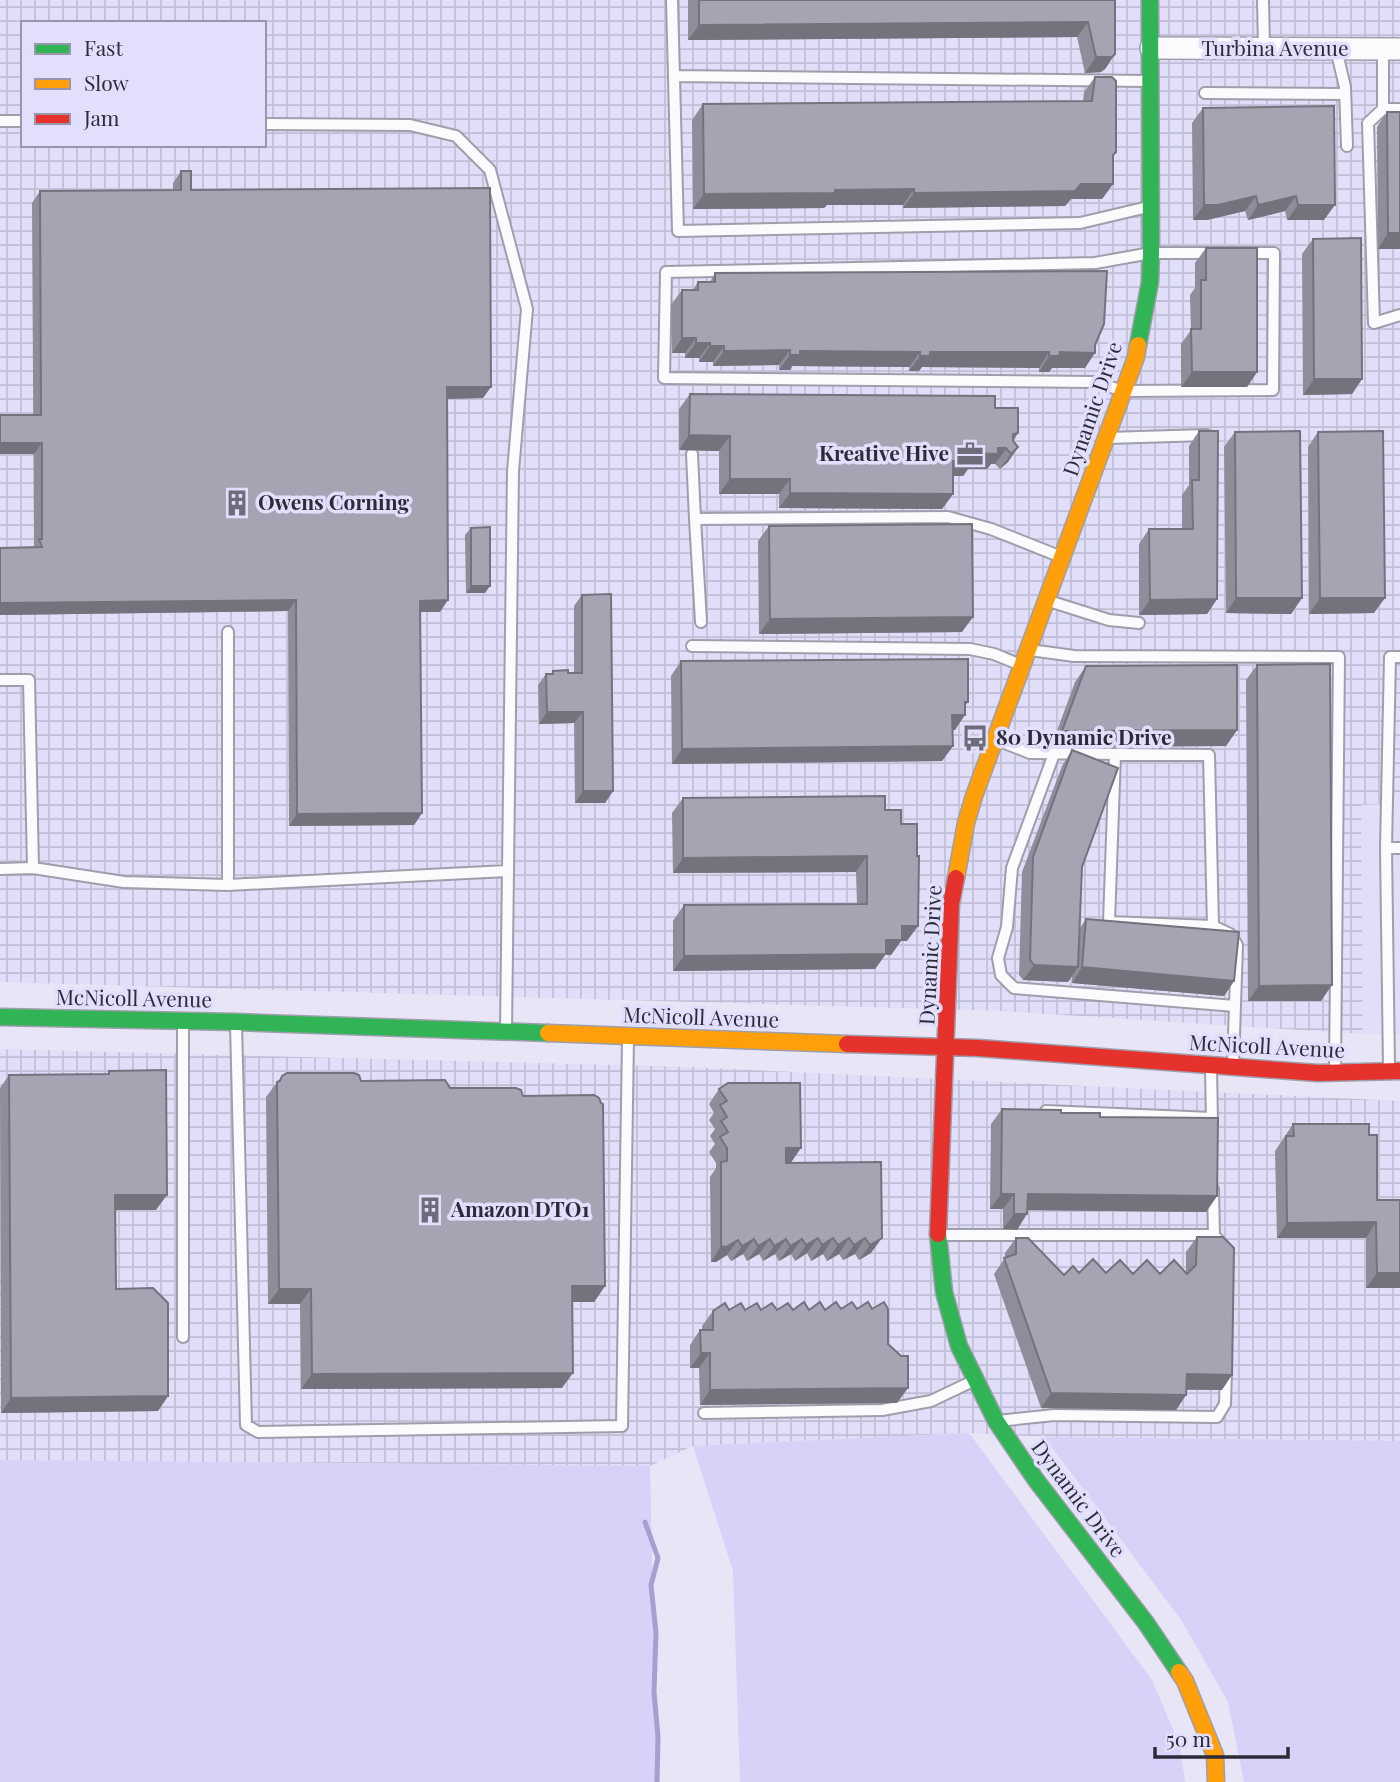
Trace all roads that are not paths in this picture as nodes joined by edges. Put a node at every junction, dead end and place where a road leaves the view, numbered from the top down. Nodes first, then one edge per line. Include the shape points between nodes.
1 (673, 0) edge
2 (1150, 0) edge
3 (1263, 0) edge
4 (1151, 48) junction
5 (1264, 48) junction
6 (1336, 49) junction
7 (1391, 49) edge
8 (674, 76) junction
9 (1151, 81) junction
10 (1205, 93) dead end
11 (1345, 94) junction
12 (1383, 109) junction
13 (1400, 109) edge
14 (0, 121) edge
15 (21, 121) edge
16 (266, 124) edge
17 (1347, 146) dead end
18 (1151, 206) junction
19 (1151, 253) junction
20 (1400, 315) edge
21 (1124, 391) junction
22 (1206, 435) edge
23 (1107, 438) junction
24 (692, 454) edge
25 (695, 519) junction
26 (1062, 556) junction
27 (1047, 600) junction
28 (701, 622) dead end
29 (1139, 623) dead end
30 (228, 632) dead end
31 (692, 646) dead end
32 (1027, 655) junction
33 (1400, 657) edge
34 (0, 680) edge
35 (996, 740) junction
36 (1054, 754) junction
37 (1115, 754) junction
38 (1388, 772) junction
39 (1400, 772) edge
40 (1386, 848) junction
41 (1400, 848) edge
42 (33, 868) junction
43 (0, 870) edge
44 (507, 871) junction
45 (228, 885) junction
46 (1213, 926) junction
47 (1234, 1006) junction
48 (0, 1017) edge
49 (183, 1021) junction
50 (236, 1021) junction
51 (506, 1031) junction
52 (628, 1036) junction
53 (947, 1047) junction
54 (1211, 1066) junction
55 (1232, 1068) junction
56 (1395, 1071) edge
57 (1335, 1073) junction
58 (1029, 1110) edge
59 (1212, 1118) junction
60 (1212, 1131) edge
61 (1213, 1183) edge
62 (938, 1235) junction
63 (1214, 1236) junction
64 (1228, 1264) edge
65 (183, 1337) dead end
66 (1227, 1353) edge
67 (975, 1379) junction
68 (704, 1413) dead end
69 (996, 1421) junction
70 (1216, 1782) edge

1 - 8 lane
2 - 4 street, Dynamic Drive
3 - 5 lane
4 - 5 street, Turbina Avenue
4 - 9 street, Dynamic Drive
5 - 6 street, Turbina Avenue
6 - 7 street, Turbina Avenue
6 - 11 lane
7 - 12 lane
8 - 9 lane
8 - 18 lane via 678,231 1080,223
9 - 18 street, Dynamic Drive
10 - 11 lane
11 - 17 lane
12 - 13 lane
12 - 20 lane via 1368,122 1374,323
14 - 15 lane
16 - 44 lane via 410,125 456,136 490,170 527,309 513,471
18 - 19 street, Dynamic Drive
19 - 21 street, Dynamic Drive via 1136,357
19 - 21 lane via 1274,253 1273,390
19 - 21 lane via 1095,263 666,272 664,377 1094,382
21 - 23 street, Dynamic Drive
22 - 23 lane
23 - 26 street, Dynamic Drive
24 - 25 lane
25 - 26 lane via 948,517
25 - 28 lane
26 - 27 street, Dynamic Drive
27 - 29 lane via 1110,620
27 - 32 street, Dynamic Drive
30 - 45 lane
31 - 32 lane via 970,649
32 - 35 street, Dynamic Drive
32 - 57 lane via 1339,657
33 - 38 lane via 1390,657
34 - 42 lane via 29,680
35 - 36 lane via 1030,753
35 - 53 street, Dynamic Drive via 966,823 951,904
36 - 37 lane
36 - 47 lane via 1012,868 1007,927 998,958 1001,975 1014,988
37 - 46 lane via 1209,755
37 - 46 lane via 1109,922
38 - 39 lane
38 - 40 lane
40 - 41 lane
40 - 56 lane
42 - 43 lane
42 - 45 lane via 124,882
44 - 45 lane
44 - 51 lane
46 - 47 lane via 1230,934 1237,945
47 - 55 lane
48 - 49 street, McNicoll Avenue
49 - 50 street, McNicoll Avenue
49 - 65 lane
50 - 51 street, McNicoll Avenue
50 - 52 lane via 246,1425 258,1432 622,1426
51 - 52 street, McNicoll Avenue
52 - 53 street, McNicoll Avenue
53 - 54 street, McNicoll Avenue
53 - 62 street, Dynamic Drive
54 - 55 street, McNicoll Avenue
54 - 59 lane
55 - 57 street, McNicoll Avenue
56 - 57 street, McNicoll Avenue
58 - 59 lane
59 - 60 lane
61 - 63 lane
62 - 63 lane
62 - 67 street, Dynamic Drive via 944,1292 959,1346
63 - 64 lane via 1227,1250
66 - 69 lane via 1225,1404 1217,1417 1054,1415
67 - 68 lane via 931,1401 882,1410
67 - 69 street, Dynamic Drive
69 - 70 street, Dynamic Drive via 1185,1681 1215,1755

